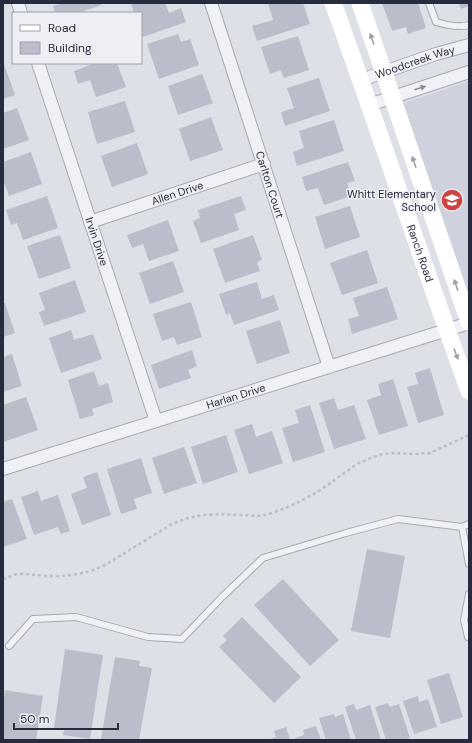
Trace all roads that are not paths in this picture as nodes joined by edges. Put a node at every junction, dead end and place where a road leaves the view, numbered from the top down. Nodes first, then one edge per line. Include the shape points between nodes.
1 (211, 3) edge
2 (333, 3) edge
3 (360, 3) edge
4 (429, 3) edge
5 (469, 25) edge
6 (469, 45) edge
7 (38, 64) edge
8 (469, 72) edge
9 (384, 73) junction
10 (361, 80) junction
11 (393, 97) junction
12 (369, 105) junction
13 (264, 164) junction
14 (90, 222) junction
15 (469, 323) edge
16 (447, 330) junction
17 (328, 367) junction
18 (469, 390) edge
19 (156, 421) junction
20 (3, 469) edge
21 (469, 524) edge
22 (462, 526) junction
23 (469, 564) edge
24 (469, 594) edge
25 (468, 637) dead end
26 (9, 646) dead end

1 - 13 street, Carlton Court
2 - 10 main road, Ranch Road
9 -> 3 main road, Ranch Road
4 - 5 lane via 436,22 448,26
6 - 9 street, Woodcreek Way
7 - 14 street, Irvin Drive
11 -> 8 street
9 - 10 street, Woodcreek Way
9 - 11 main road, Ranch Road
10 - 12 main road, Ranch Road
11 - 12 street
15 -> 11 main road, Ranch Road
12 - 16 main road, Ranch Road
13 - 14 street, Allen Drive
13 - 17 street, Carlton Court
14 - 19 street, Irvin Drive
15 - 16 street, Harlan Drive
16 - 17 street, Harlan Drive
16 -> 18 main road, Ranch Road
17 - 19 street, Harlan Drive
19 - 20 street, Harlan Drive
21 - 22 lane
22 - 23 lane
22 - 26 lane via 398,519 263,558 182,638 148,637 76,618 33,619
24 - 25 lane via 464,620

